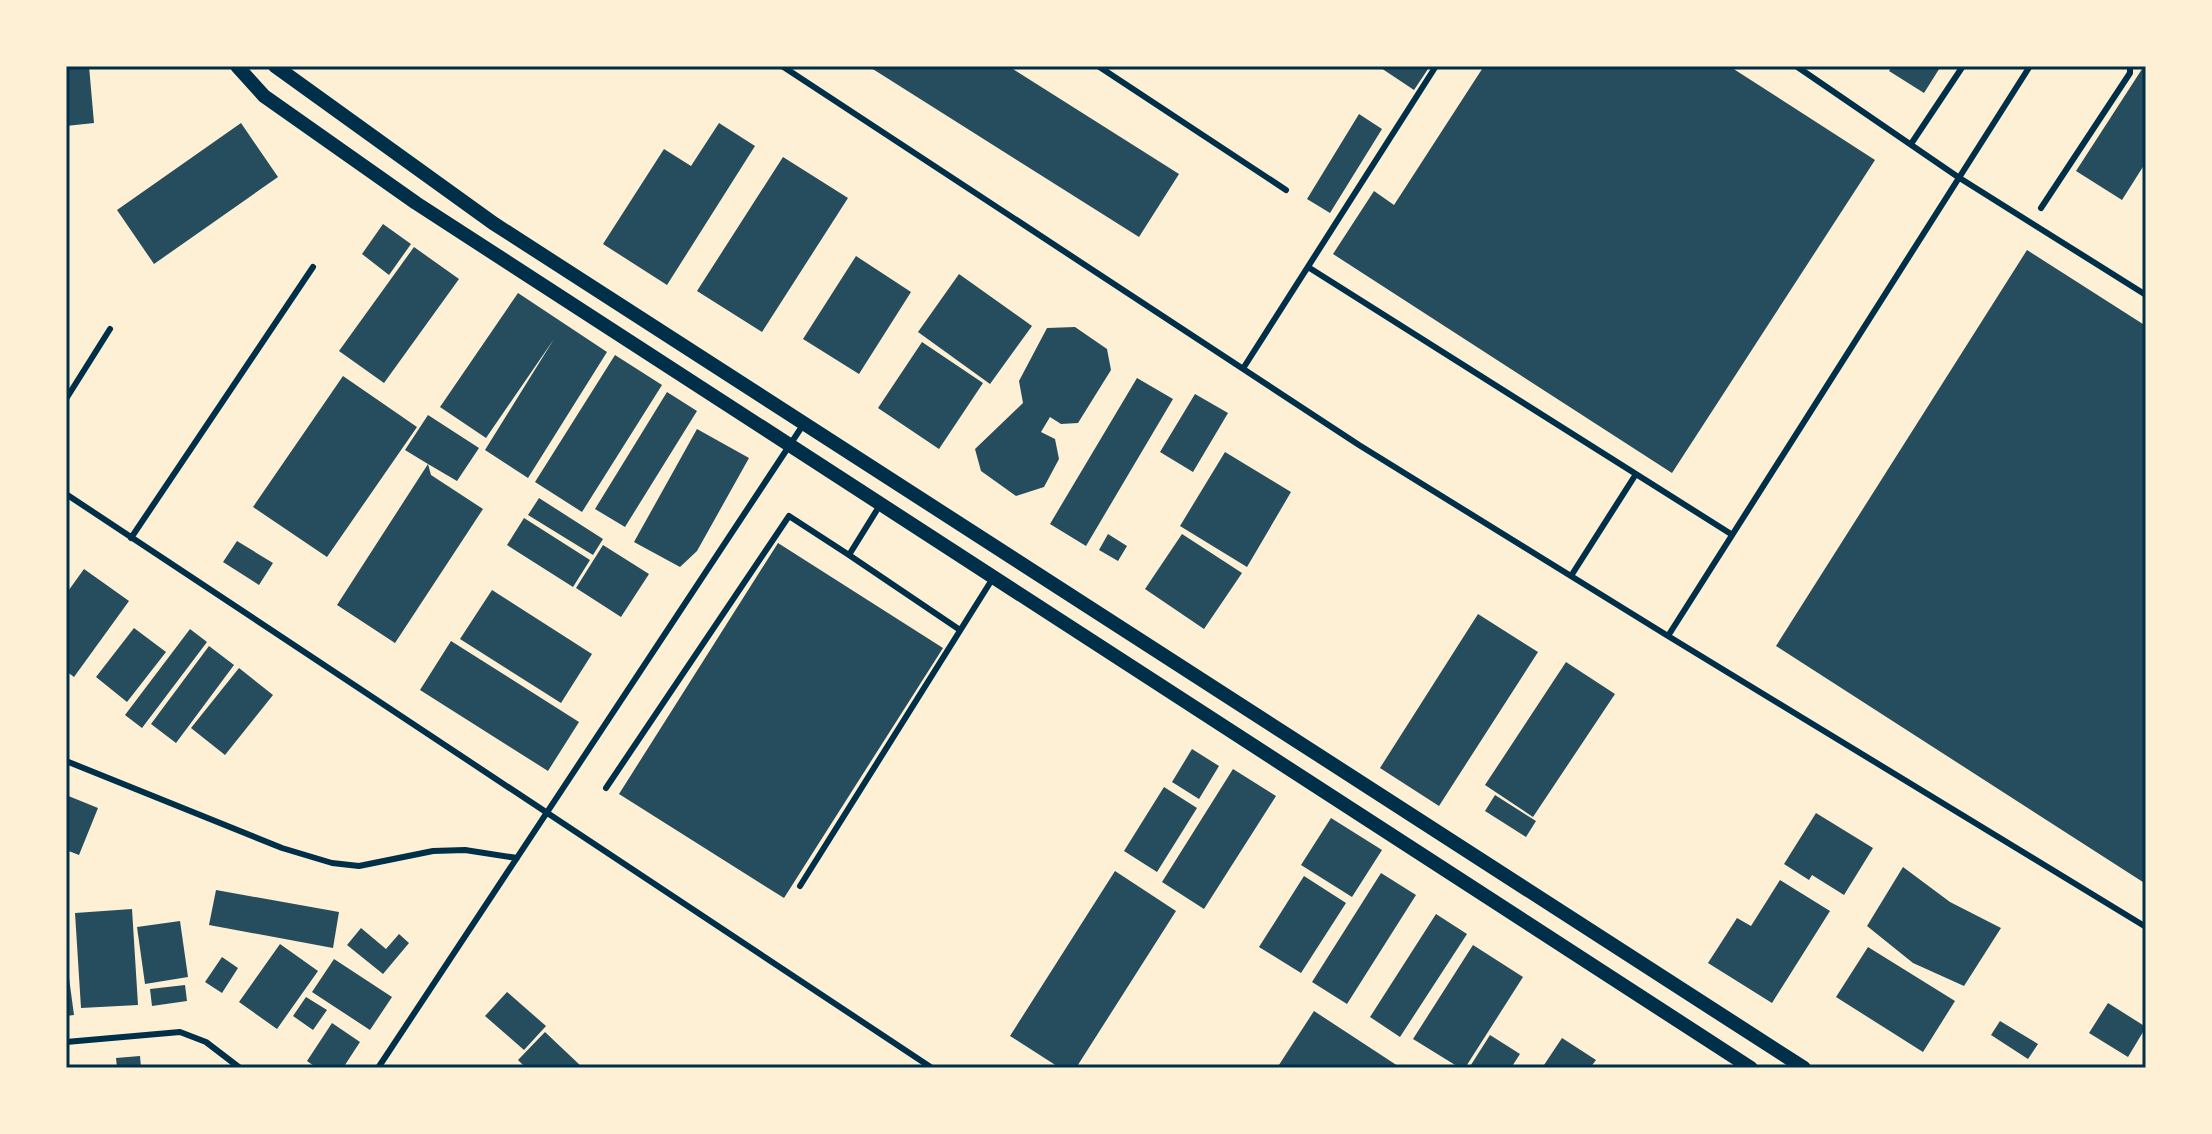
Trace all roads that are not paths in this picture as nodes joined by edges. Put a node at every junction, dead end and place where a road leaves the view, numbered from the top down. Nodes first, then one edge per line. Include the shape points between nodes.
1 (237, 66) edge
2 (275, 66) edge
3 (782, 66) edge
4 (1098, 66) edge
5 (1436, 66) edge
6 (1796, 66) edge
7 (1963, 66) edge
8 (2030, 66) edge
9 (2130, 66) edge
10 (1911, 144) junction
11 (1958, 177) junction
12 (1286, 190) dead end
13 (2041, 208) dead end
14 (313, 267) dead end
15 (1308, 267) junction
16 (2146, 295) edge
17 (110, 329) dead end
18 (1244, 367) junction
19 (66, 399) edge
20 (805, 422) junction
21 (788, 445) junction
22 (1636, 474) junction
23 (66, 494) edge
24 (880, 505) junction
25 (1731, 534) junction
26 (131, 538) junction
27 (849, 555) junction
28 (1571, 576) junction
29 (993, 578) junction
30 (960, 630) junction
31 (1668, 636) junction
32 (66, 761) edge
33 (606, 788) dead end
34 (546, 813) junction
35 (517, 858) junction
36 (800, 886) dead end
37 (2146, 927) edge
38 (66, 1042) edge
39 (240, 1068) edge
40 (378, 1068) edge
41 (932, 1068) edge
42 (1751, 1068) edge
43 (1804, 1068) edge

1 - 21 street via 264,96 318,137
2 - 20 street via 493,223
3 - 18 lane
4 - 12 lane
5 - 15 lane
6 - 10 lane
7 - 10 lane
8 - 11 lane
9 - 13 lane
10 - 11 lane
11 - 16 lane
11 - 25 lane
14 - 26 lane
15 - 18 lane
15 - 22 lane
17 - 19 lane
18 - 28 lane
20 - 21 lane
20 - 43 street
21 - 24 street
21 - 34 lane
22 - 25 lane
22 - 28 lane
23 - 26 lane
24 - 27 lane
24 - 29 street
25 - 31 lane
26 - 34 lane
27 - 30 lane
27 - 33 lane via 789,516
28 - 31 lane
29 - 30 lane
29 - 42 street
30 - 36 lane
31 - 37 lane
32 - 35 lane via 332,863 359,866 465,850
34 - 35 lane
34 - 41 lane
35 - 40 lane
38 - 39 lane via 180,1032 206,1042

